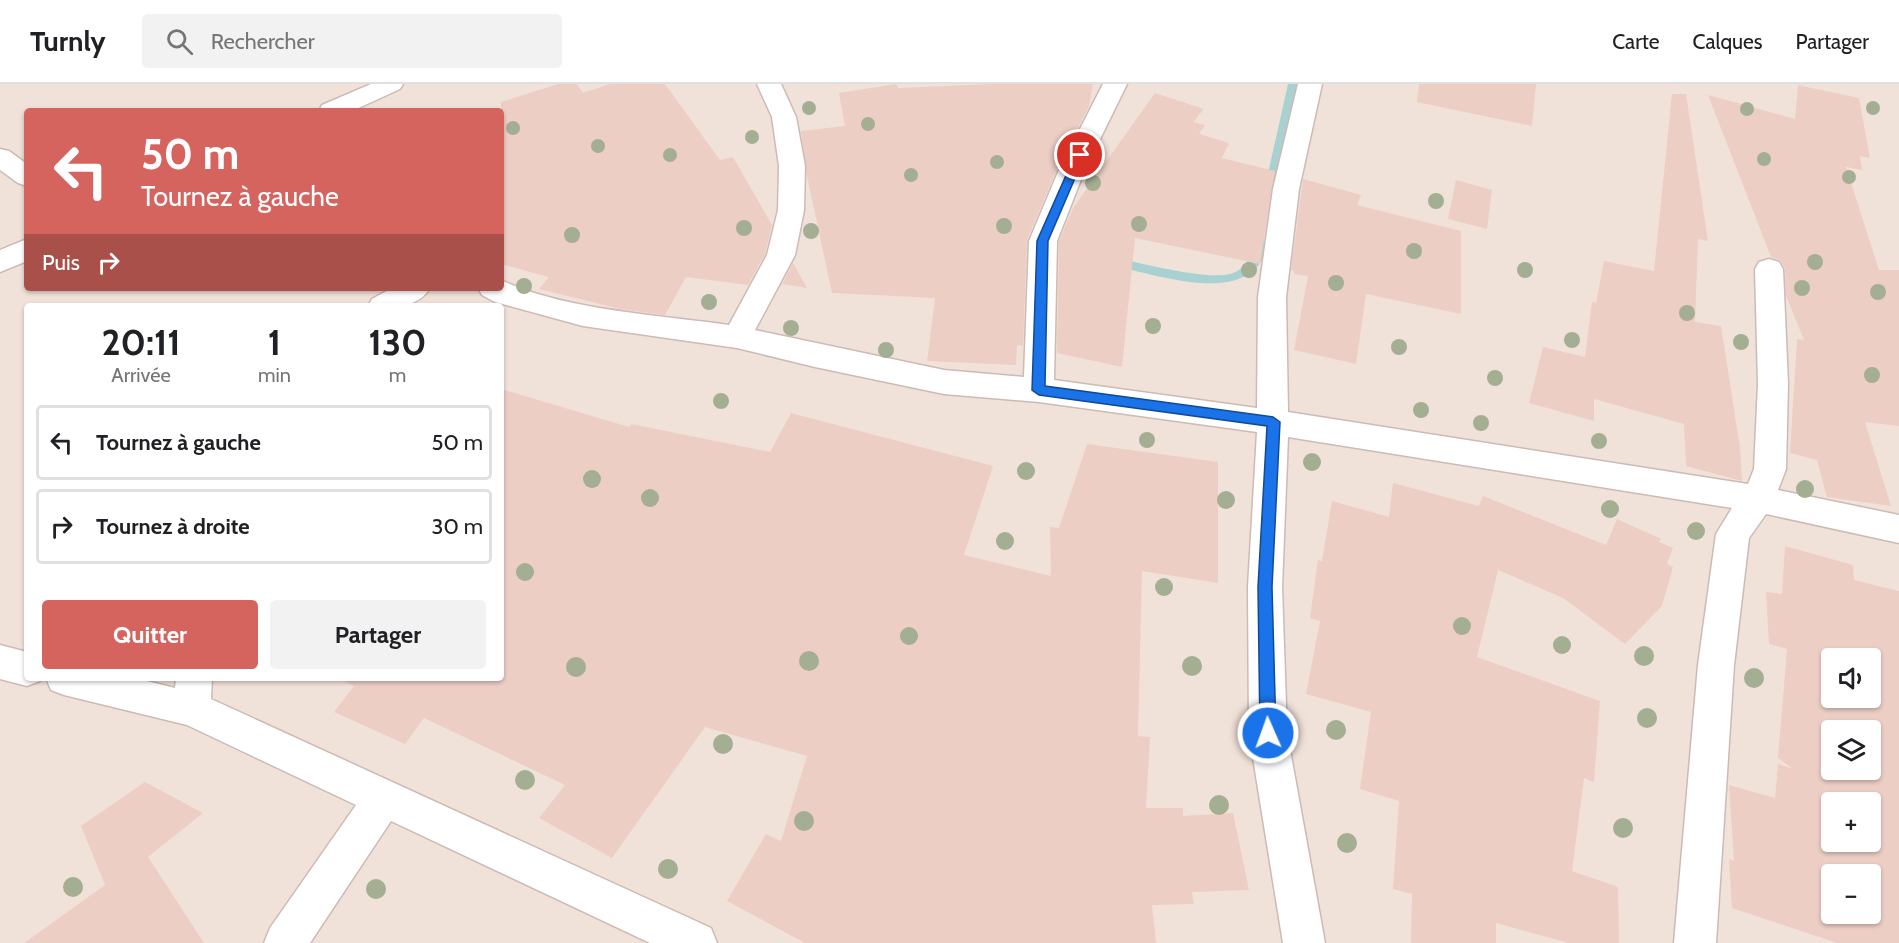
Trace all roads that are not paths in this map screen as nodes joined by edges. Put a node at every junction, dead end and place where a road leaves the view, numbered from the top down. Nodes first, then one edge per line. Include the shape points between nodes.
1 (391, 84) edge
2 (769, 84) edge
3 (1115, 84) edge
4 (1310, 84) edge
5 (338, 108) edge
6 (0, 157) edge
7 (24, 175) edge
8 (24, 250) edge
9 (0, 262) edge
10 (1769, 268) dead end
11 (410, 291) edge
12 (498, 291) edge
13 (388, 303) edge
14 (737, 337) junction
15 (1039, 390) junction
16 (1273, 422) junction
17 (1758, 499) junction
18 (1899, 529) edge
19 (0, 662) edge
20 (24, 668) edge
21 (90, 681) edge
22 (193, 693) edge
23 (384, 797) junction
24 (285, 943) edge
25 (696, 943) edge
26 (1304, 943) edge
27 (1695, 943) edge

1 - 5 street
2 - 14 street via 784,117 792,166 791,210 781,255
3 - 15 street via 1071,172 1043,241
4 - 16 street via 1286,189 1272,297
6 - 7 street
8 - 9 street
10 - 17 street via 1773,384 1770,469
11 - 13 street
12 - 14 street via 583,315
14 - 15 street via 944,382
15 - 16 street
16 - 17 street
16 - 26 street via 1265,587 1268,733
17 - 18 street
17 - 27 street via 1733,534 1716,665
19 - 20 street
21 - 22 street
22 - 23 street
23 - 24 street
23 - 25 street

